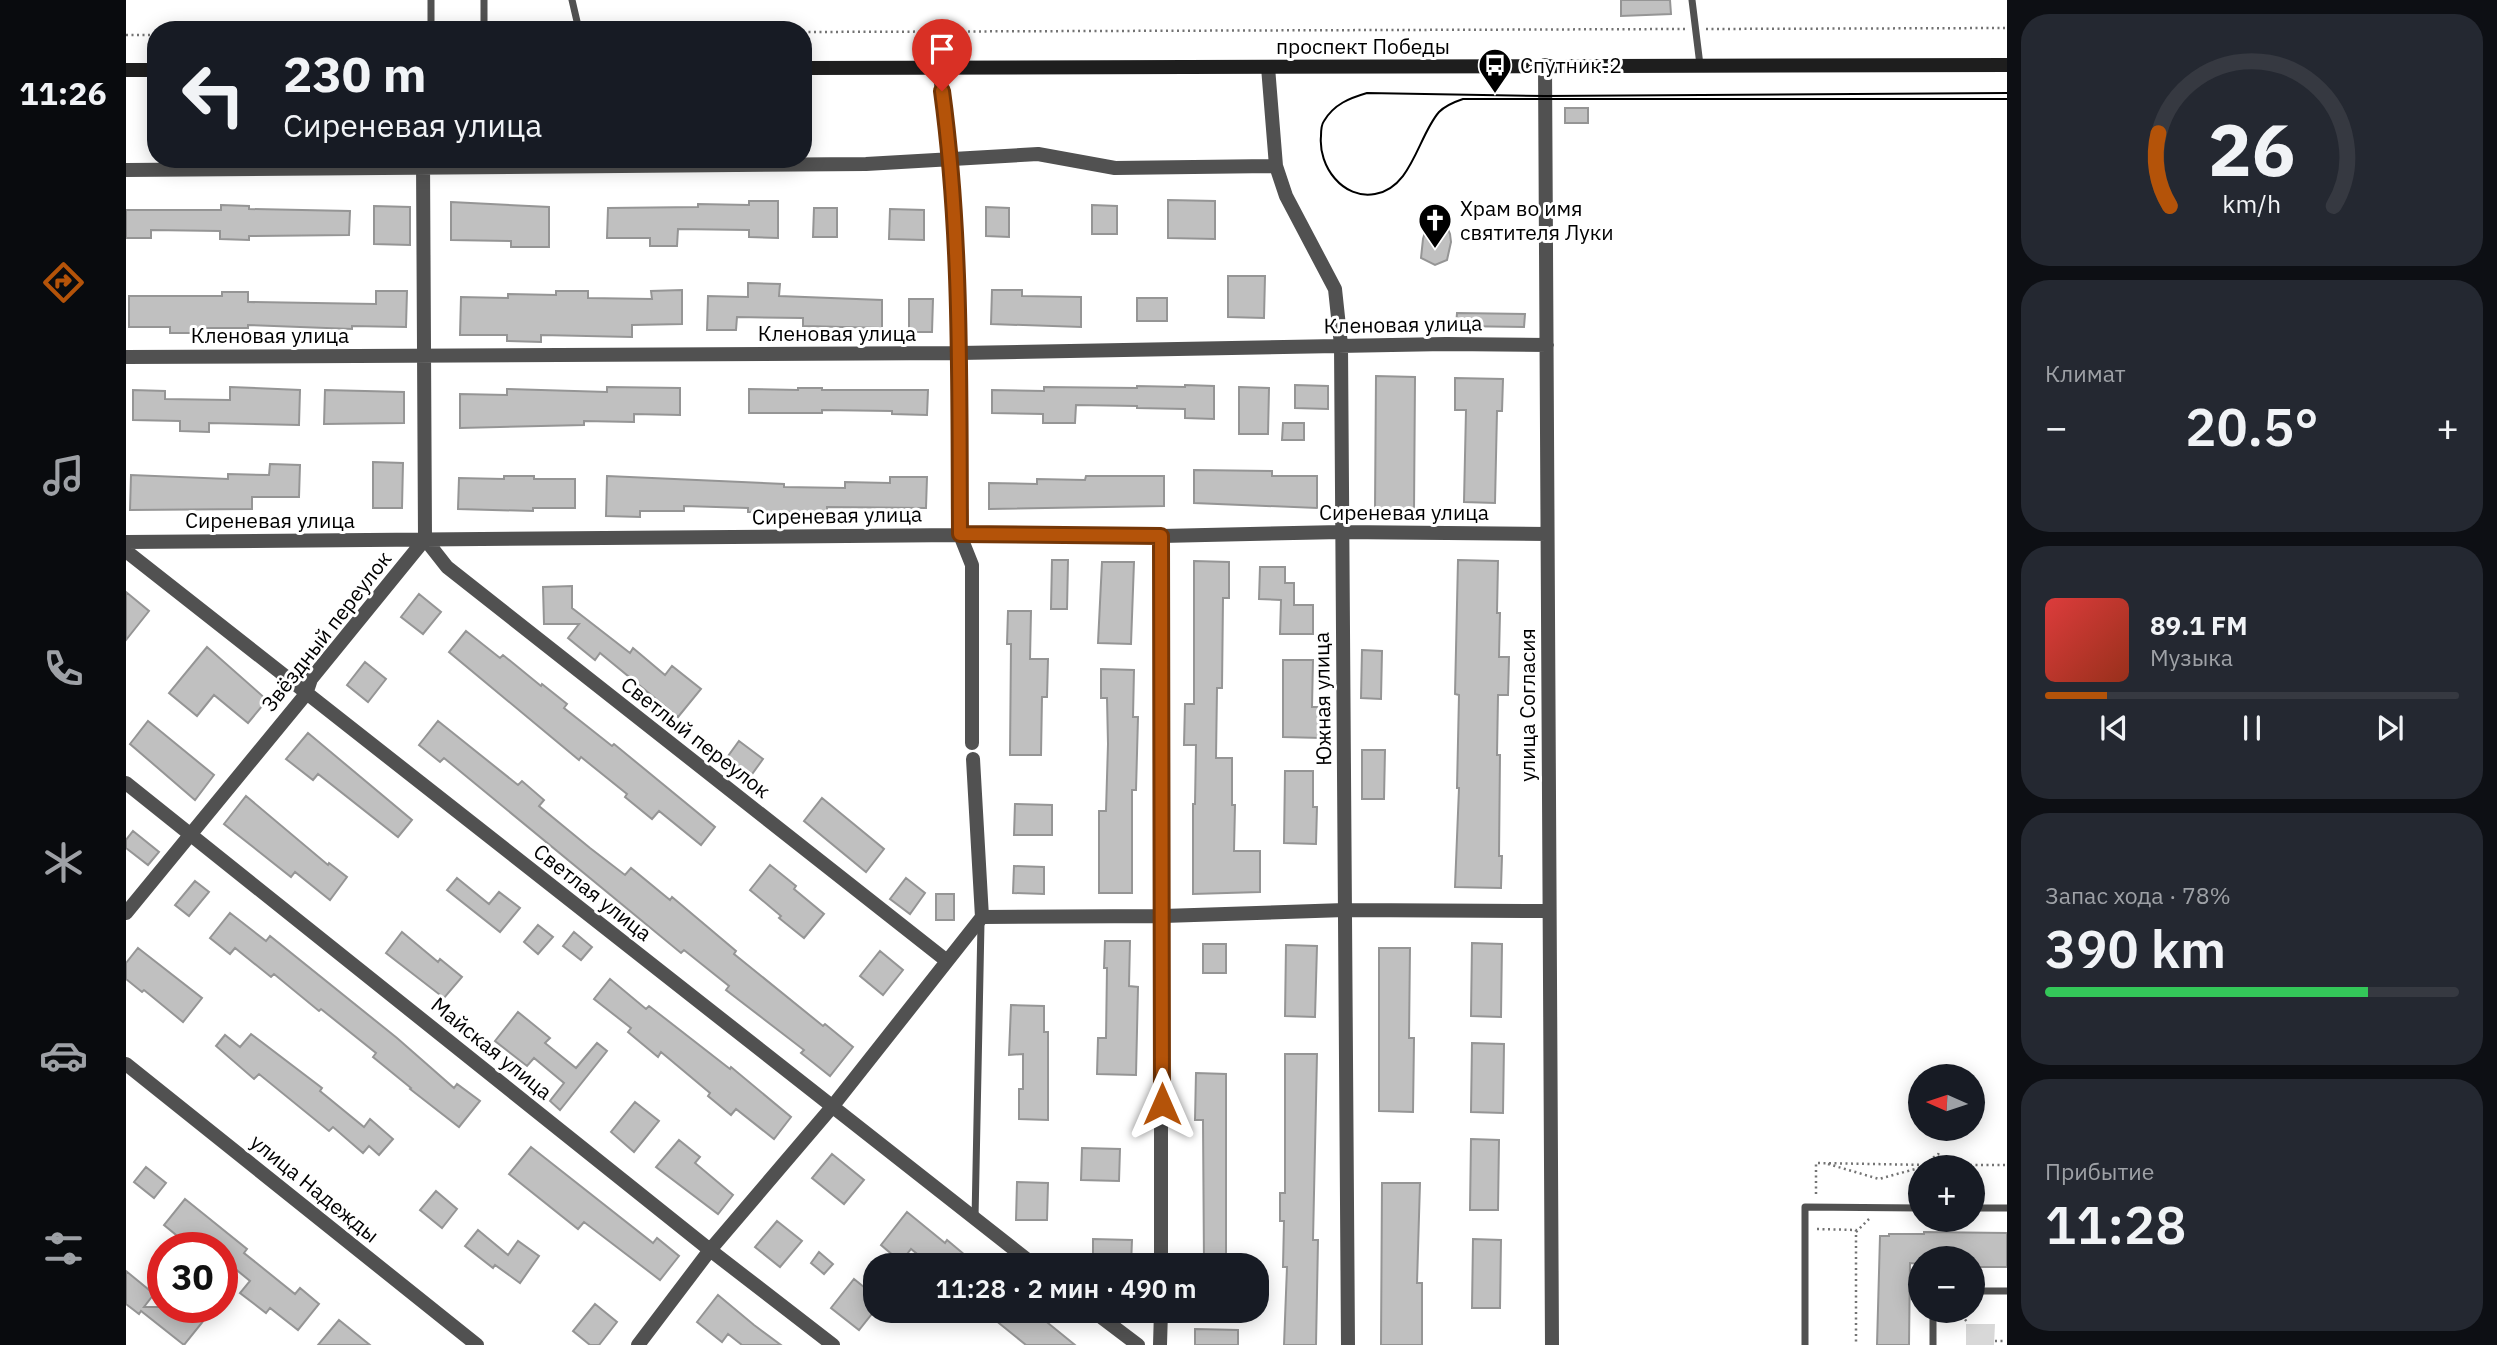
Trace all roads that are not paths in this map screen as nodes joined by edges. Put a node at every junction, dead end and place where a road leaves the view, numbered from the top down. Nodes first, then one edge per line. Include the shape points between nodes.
1 (431, 0) edge
2 (484, 0) edge
3 (572, 0) edge
4 (1692, 0) edge
5 (431, 21) edge
6 (484, 21) edge
7 (577, 21) edge
8 (1545, 65) junction
9 (1700, 65) junction
10 (2007, 65) edge
11 (1268, 67) junction
12 (812, 68) edge
13 (939, 68) junction
14 (126, 71) edge
15 (147, 71) edge
16 (951, 161) junction
17 (812, 164) edge
18 (1276, 166) junction
19 (225, 168) edge
20 (423, 168) edge
21 (126, 170) edge
22 (1340, 345) junction
23 (1547, 345) junction
24 (959, 354) junction
25 (426, 355) junction
26 (126, 357) edge
27 (1341, 532) junction
28 (960, 534) junction
29 (1547, 534) junction
30 (1161, 536) junction
31 (425, 540) junction
32 (126, 542) edge
33 (126, 551) edge
34 (306, 694) junction
35 (972, 743) dead end
36 (973, 759) dead end
37 (126, 783) edge
38 (190, 833) junction
39 (1345, 910) junction
40 (1548, 911) junction
41 (126, 913) edge
42 (1163, 916) junction
43 (982, 917) junction
44 (947, 961) junction
45 (126, 1064) edge
46 (832, 1107) junction
47 (1908, 1208) edge
48 (1985, 1208) edge
49 (2007, 1208) edge
50 (975, 1220) junction
51 (710, 1250) junction
52 (1018, 1253) edge
53 (1161, 1253) edge
54 (1985, 1290) edge
55 (2007, 1291) edge
56 (1109, 1323) edge
57 (1161, 1323) edge
58 (1933, 1323) edge
59 (477, 1345) edge
60 (639, 1345) edge
61 (833, 1345) edge
62 (1138, 1345) edge
63 (1160, 1345) edge
64 (1348, 1345) edge
65 (1552, 1345) edge
66 (1805, 1345) edge
67 (1933, 1345) edge

1 - 5 lane
2 - 6 lane
3 - 7 lane
4 - 9 lane
8 - 9 main road, проспект Победы
8 - 11 main road, проспект Победы
8 - 23 street, улица Согласия
9 - 10 main road, проспект Победы
11 - 13 main road, проспект Победы
11 - 18 street, Южная улица
12 - 13 main road, проспект Победы
13 - 16 street
14 - 15 main road
16 - 17 street
16 - 18 street via 1038,154 1115,168
16 - 24 street
18 - 22 street, Южная улица via 1286,196 1335,289
19 - 21 street
20 - 25 street
22 - 23 street, Кленовая улица
22 - 24 street, Кленовая улица
22 - 27 street, Южная улица
23 - 29 street, улица Согласия
24 - 25 street, Кленовая улица
24 - 28 street
25 - 26 street, Кленовая улица
25 - 31 street
27 - 29 street, Сиреневая улица
27 - 30 street, Сиреневая улица
27 - 39 street, Южная улица
28 - 30 street, Сиреневая улица
28 - 31 street, Сиреневая улица
28 - 35 street via 972,565
29 - 40 street, улица Согласия
30 - 42 street
31 - 32 street, Сиреневая улица
31 - 34 street, Звёздный переулок via 311,679
31 - 44 street, Светлый переулок via 447,568
33 - 34 street, Светлая улица
34 - 38 street, Звёздный переулок
34 - 46 street, Светлая улица
36 - 43 street
37 - 38 street, Майская улица
38 - 41 street, Звёздный переулок
38 - 51 street, Майская улица
39 - 40 street
39 - 42 street
39 - 64 street, Южная улица
40 - 65 street, улица Согласия
42 - 43 street
42 - 53 street
43 - 44 street
43 - 50 lane
44 - 46 street
45 - 59 street, улица Надежды
46 - 50 street, Светлая улица
46 - 51 street
47 - 66 lane via 1805,1208
48 - 49 lane
50 - 52 street, Светлая улица
51 - 60 street
51 - 61 street, Майская улица
54 - 55 lane
56 - 62 street
57 - 63 street
58 - 67 lane

